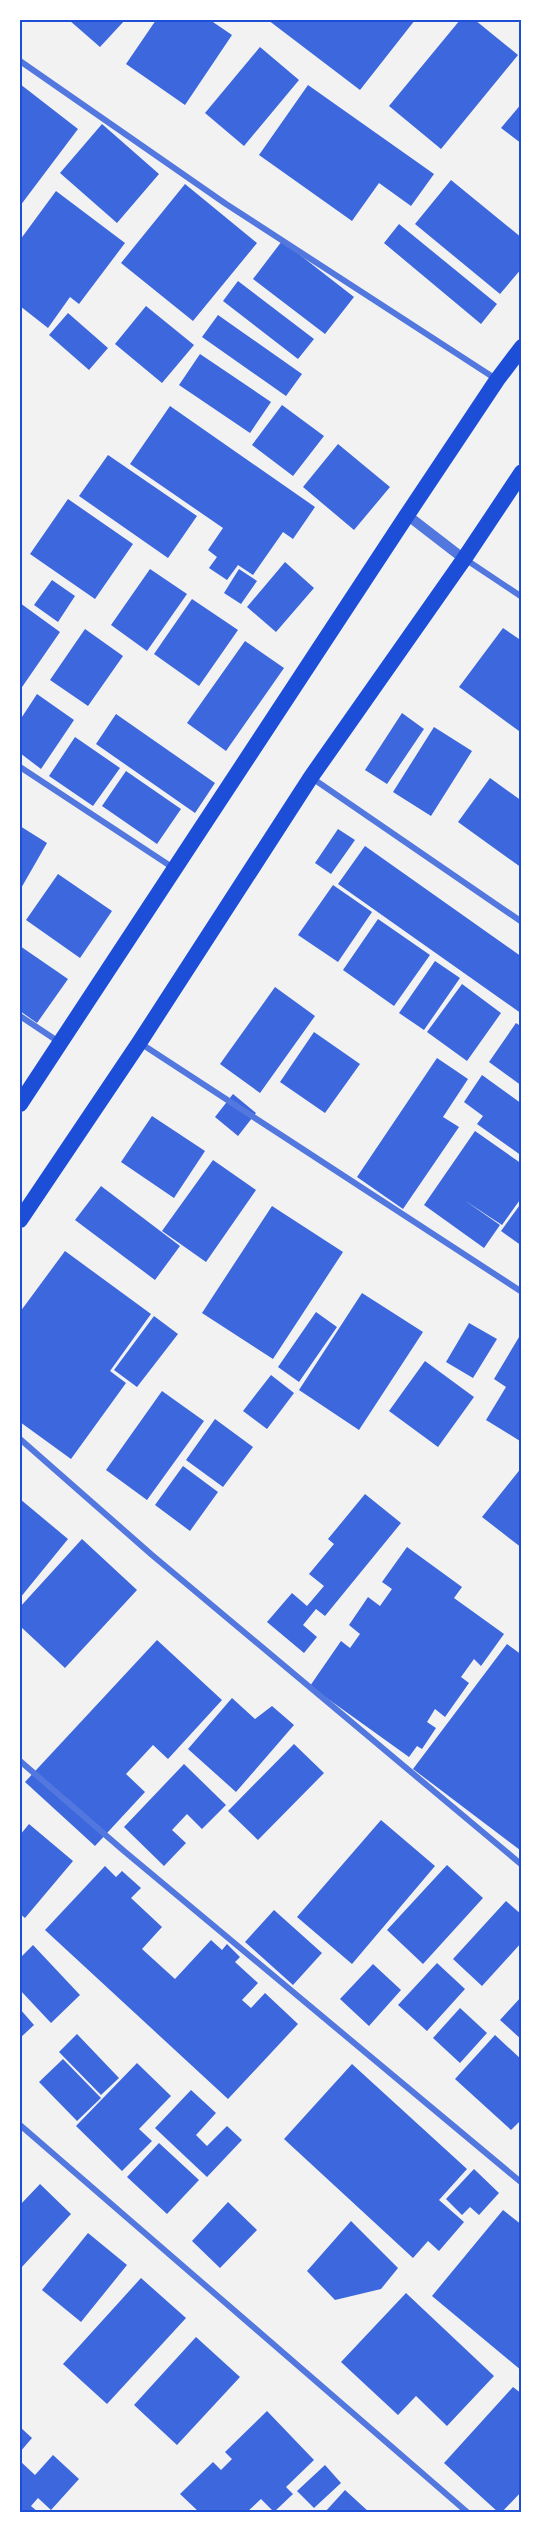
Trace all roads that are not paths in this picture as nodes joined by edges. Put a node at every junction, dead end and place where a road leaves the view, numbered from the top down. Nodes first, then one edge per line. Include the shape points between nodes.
1 (20, 61) edge
2 (522, 347) edge
3 (497, 380) junction
4 (522, 472) edge
5 (407, 515) junction
6 (464, 559) junction
7 (522, 597) edge
8 (20, 767) edge
9 (311, 777) junction
10 (175, 869) junction
11 (522, 922) edge
12 (20, 1016) edge
13 (61, 1043) junction
14 (139, 1043) junction
15 (20, 1104) edge
16 (20, 1221) edge
17 (522, 1292) edge
18 (20, 1439) edge
19 (20, 1761) edge
20 (522, 1865) edge
21 (20, 2125) edge
22 (522, 2183) edge
23 (467, 2512) edge

1 - 3 street via 226,204
2 - 3 highway
3 - 5 highway
4 - 6 highway
5 - 6 street
5 - 10 highway
6 - 7 street
6 - 9 highway
8 - 10 street
9 - 11 street
9 - 14 highway
10 - 13 highway
12 - 13 street
13 - 15 highway
14 - 16 highway
14 - 17 street
18 - 20 street via 152,1556
19 - 22 street
21 - 23 street

